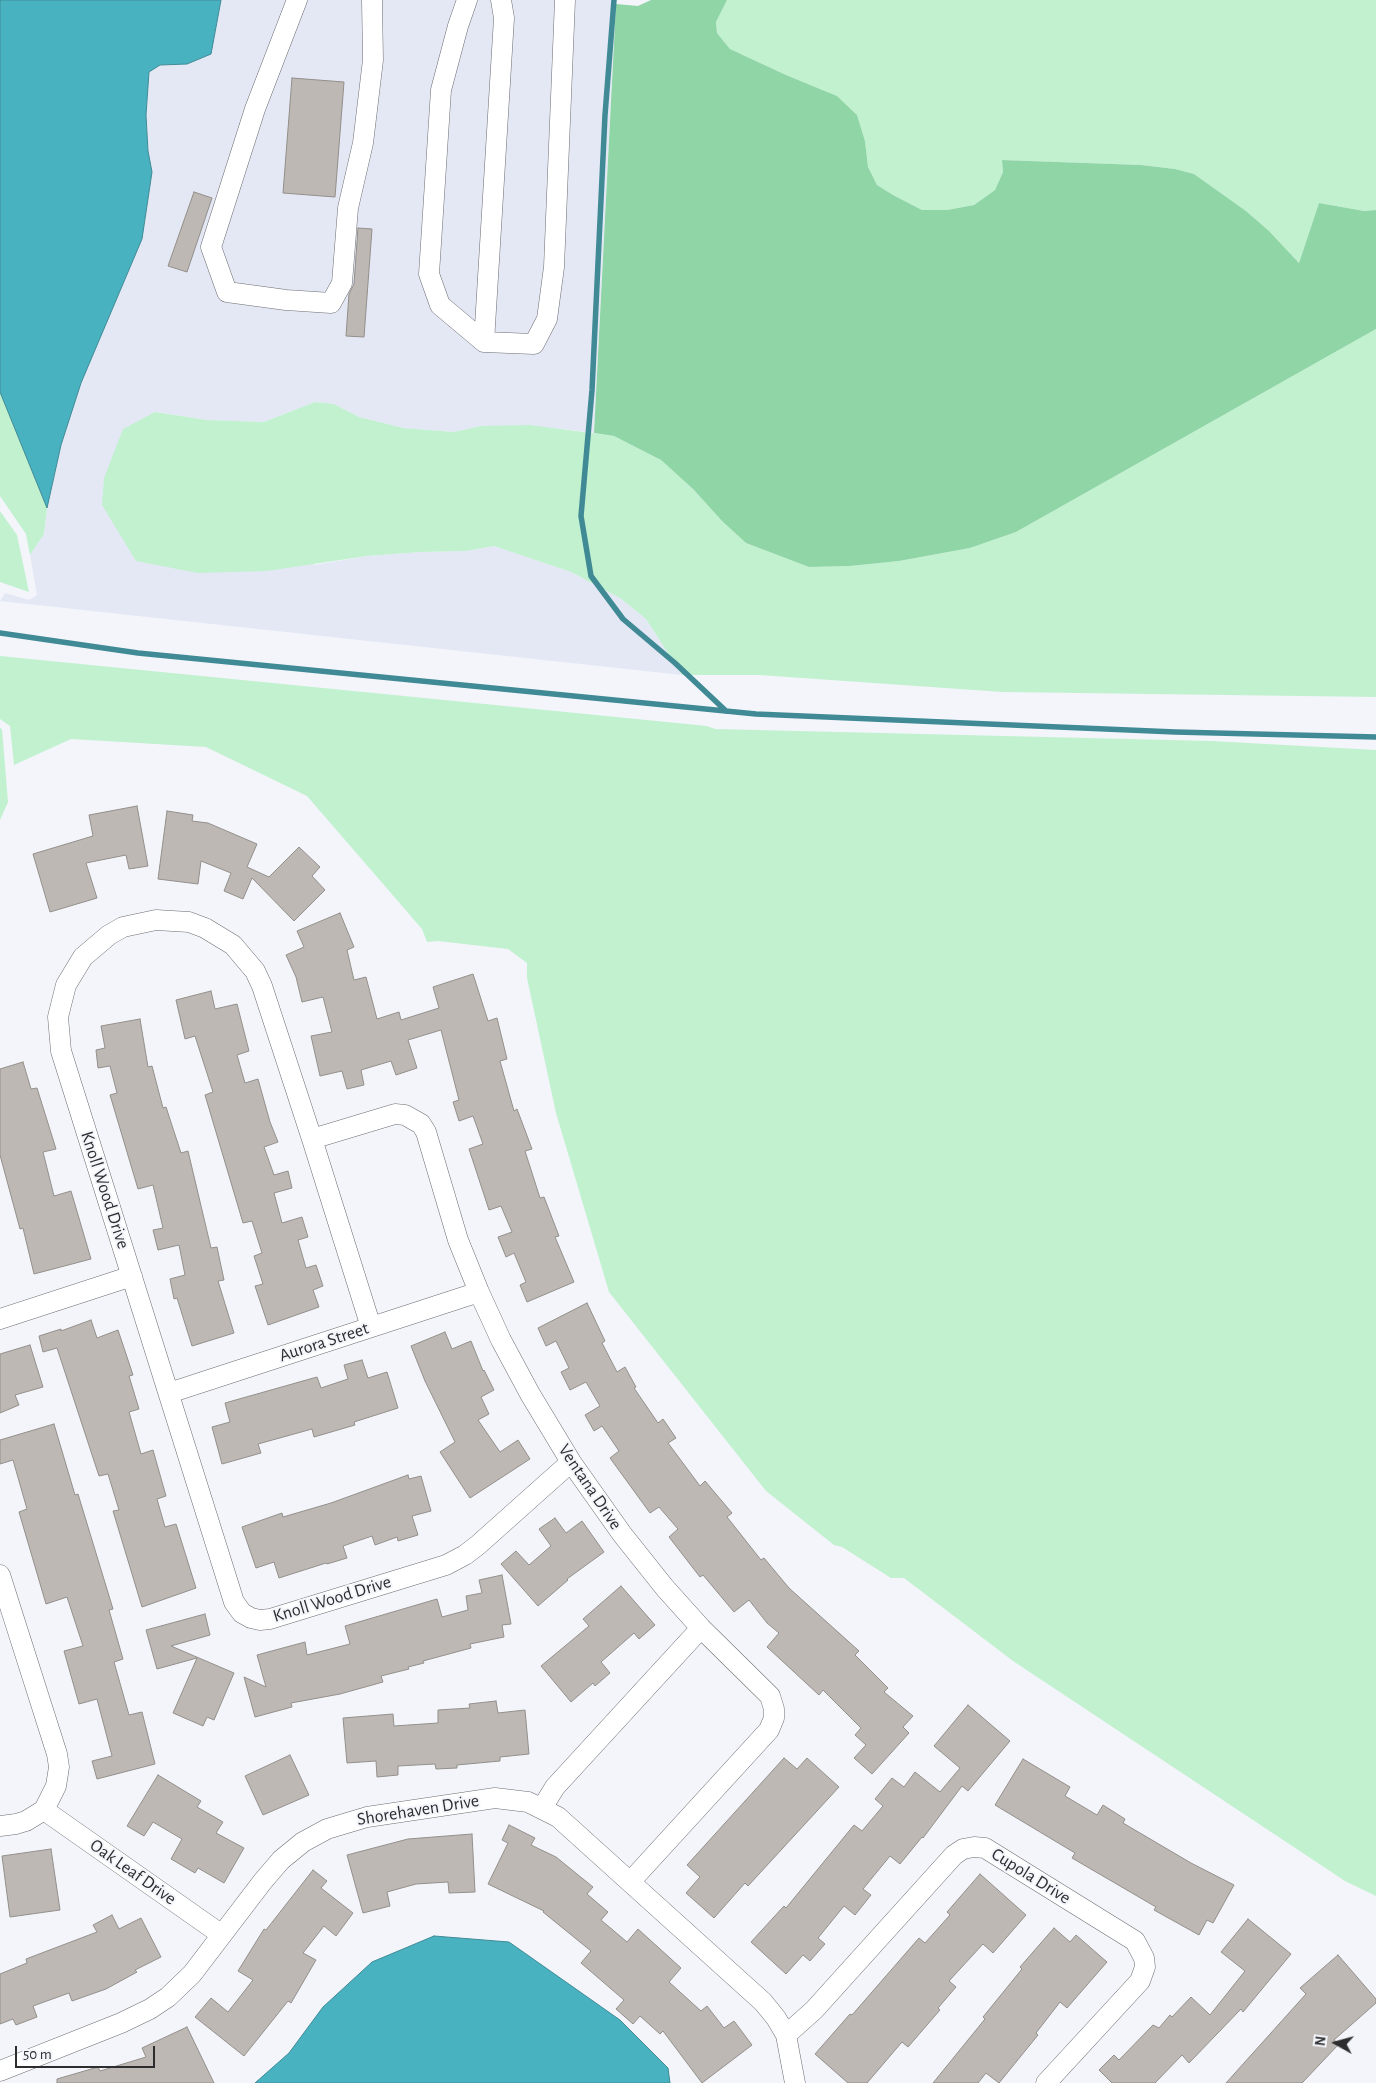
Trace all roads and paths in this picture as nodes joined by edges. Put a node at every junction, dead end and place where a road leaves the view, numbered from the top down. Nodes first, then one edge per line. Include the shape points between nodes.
1 (297, 0) edge
2 (372, 0) edge
3 (467, 0) edge
4 (501, 0) edge
5 (565, 0) edge
6 (484, 342) junction
7 (312, 1139) junction
8 (132, 1276) junction
9 (479, 1292) junction
10 (0, 1319) edge
11 (371, 1327) junction
12 (169, 1393) junction
13 (571, 1462) junction
14 (0, 1575) edge
15 (6, 1617) edge
16 (701, 1628) junction
17 (542, 1808) junction
18 (44, 1810) junction
19 (0, 1826) edge
20 (630, 1882) junction
21 (222, 1935) junction
22 (786, 2035) junction
23 (0, 2071) edge
24 (795, 2083) edge
25 (1046, 2083) edge

1 - 2 street via 255,109 210,247 228,292 331,303 342,283 348,208 363,143 373,60
3 - 6 street via 441,90 429,274 440,305
4 - 6 street via 504,18
5 - 6 street via 554,268 547,319 534,344
7 - 8 street, Knoll Wood Drive via 262,986 255,971 233,946 189,922 156,920 123,927 95,945 83,957 66,985 58,1018 58,1034
7 - 9 street, Ventana Drive via 395,1114 405,1114 421,1124 458,1240
7 - 11 street, Knoll Wood Drive
8 - 10 street
8 - 12 street, Knoll Wood Drive
9 - 11 street, Aurora Street
9 - 13 street, Ventana Drive via 530,1394
11 - 12 street, Aurora Street
12 - 13 street, Knoll Wood Drive via 234,1602 242,1613 260,1620 452,1561 478,1545
13 - 16 street, Ventana Drive via 622,1534
14 - 15 street
15 - 18 street via 57,1754 56,1786
16 - 17 street via 555,1787
16 - 20 street, Ventana Drive via 770,1696 774,1718 769,1730
17 - 20 street, Shorehaven Drive via 558,1817
17 - 21 street, Shorehaven Drive via 528,1802 495,1798 367,1816 327,1829 303,1842 281,1860
18 - 19 street via 26,1821
18 - 21 street, Oak Leaf Drive
20 - 22 street, Shorehaven Drive via 763,2002
21 - 23 street, Shorehaven Drive via 192,1974 150,2009
22 - 24 street, Shorehaven Drive
22 - 25 street, Cupola Drive via 814,2010 954,1855 963,1849 985,1848 1135,1941 1144,1958 1145,1967 1140,1981

